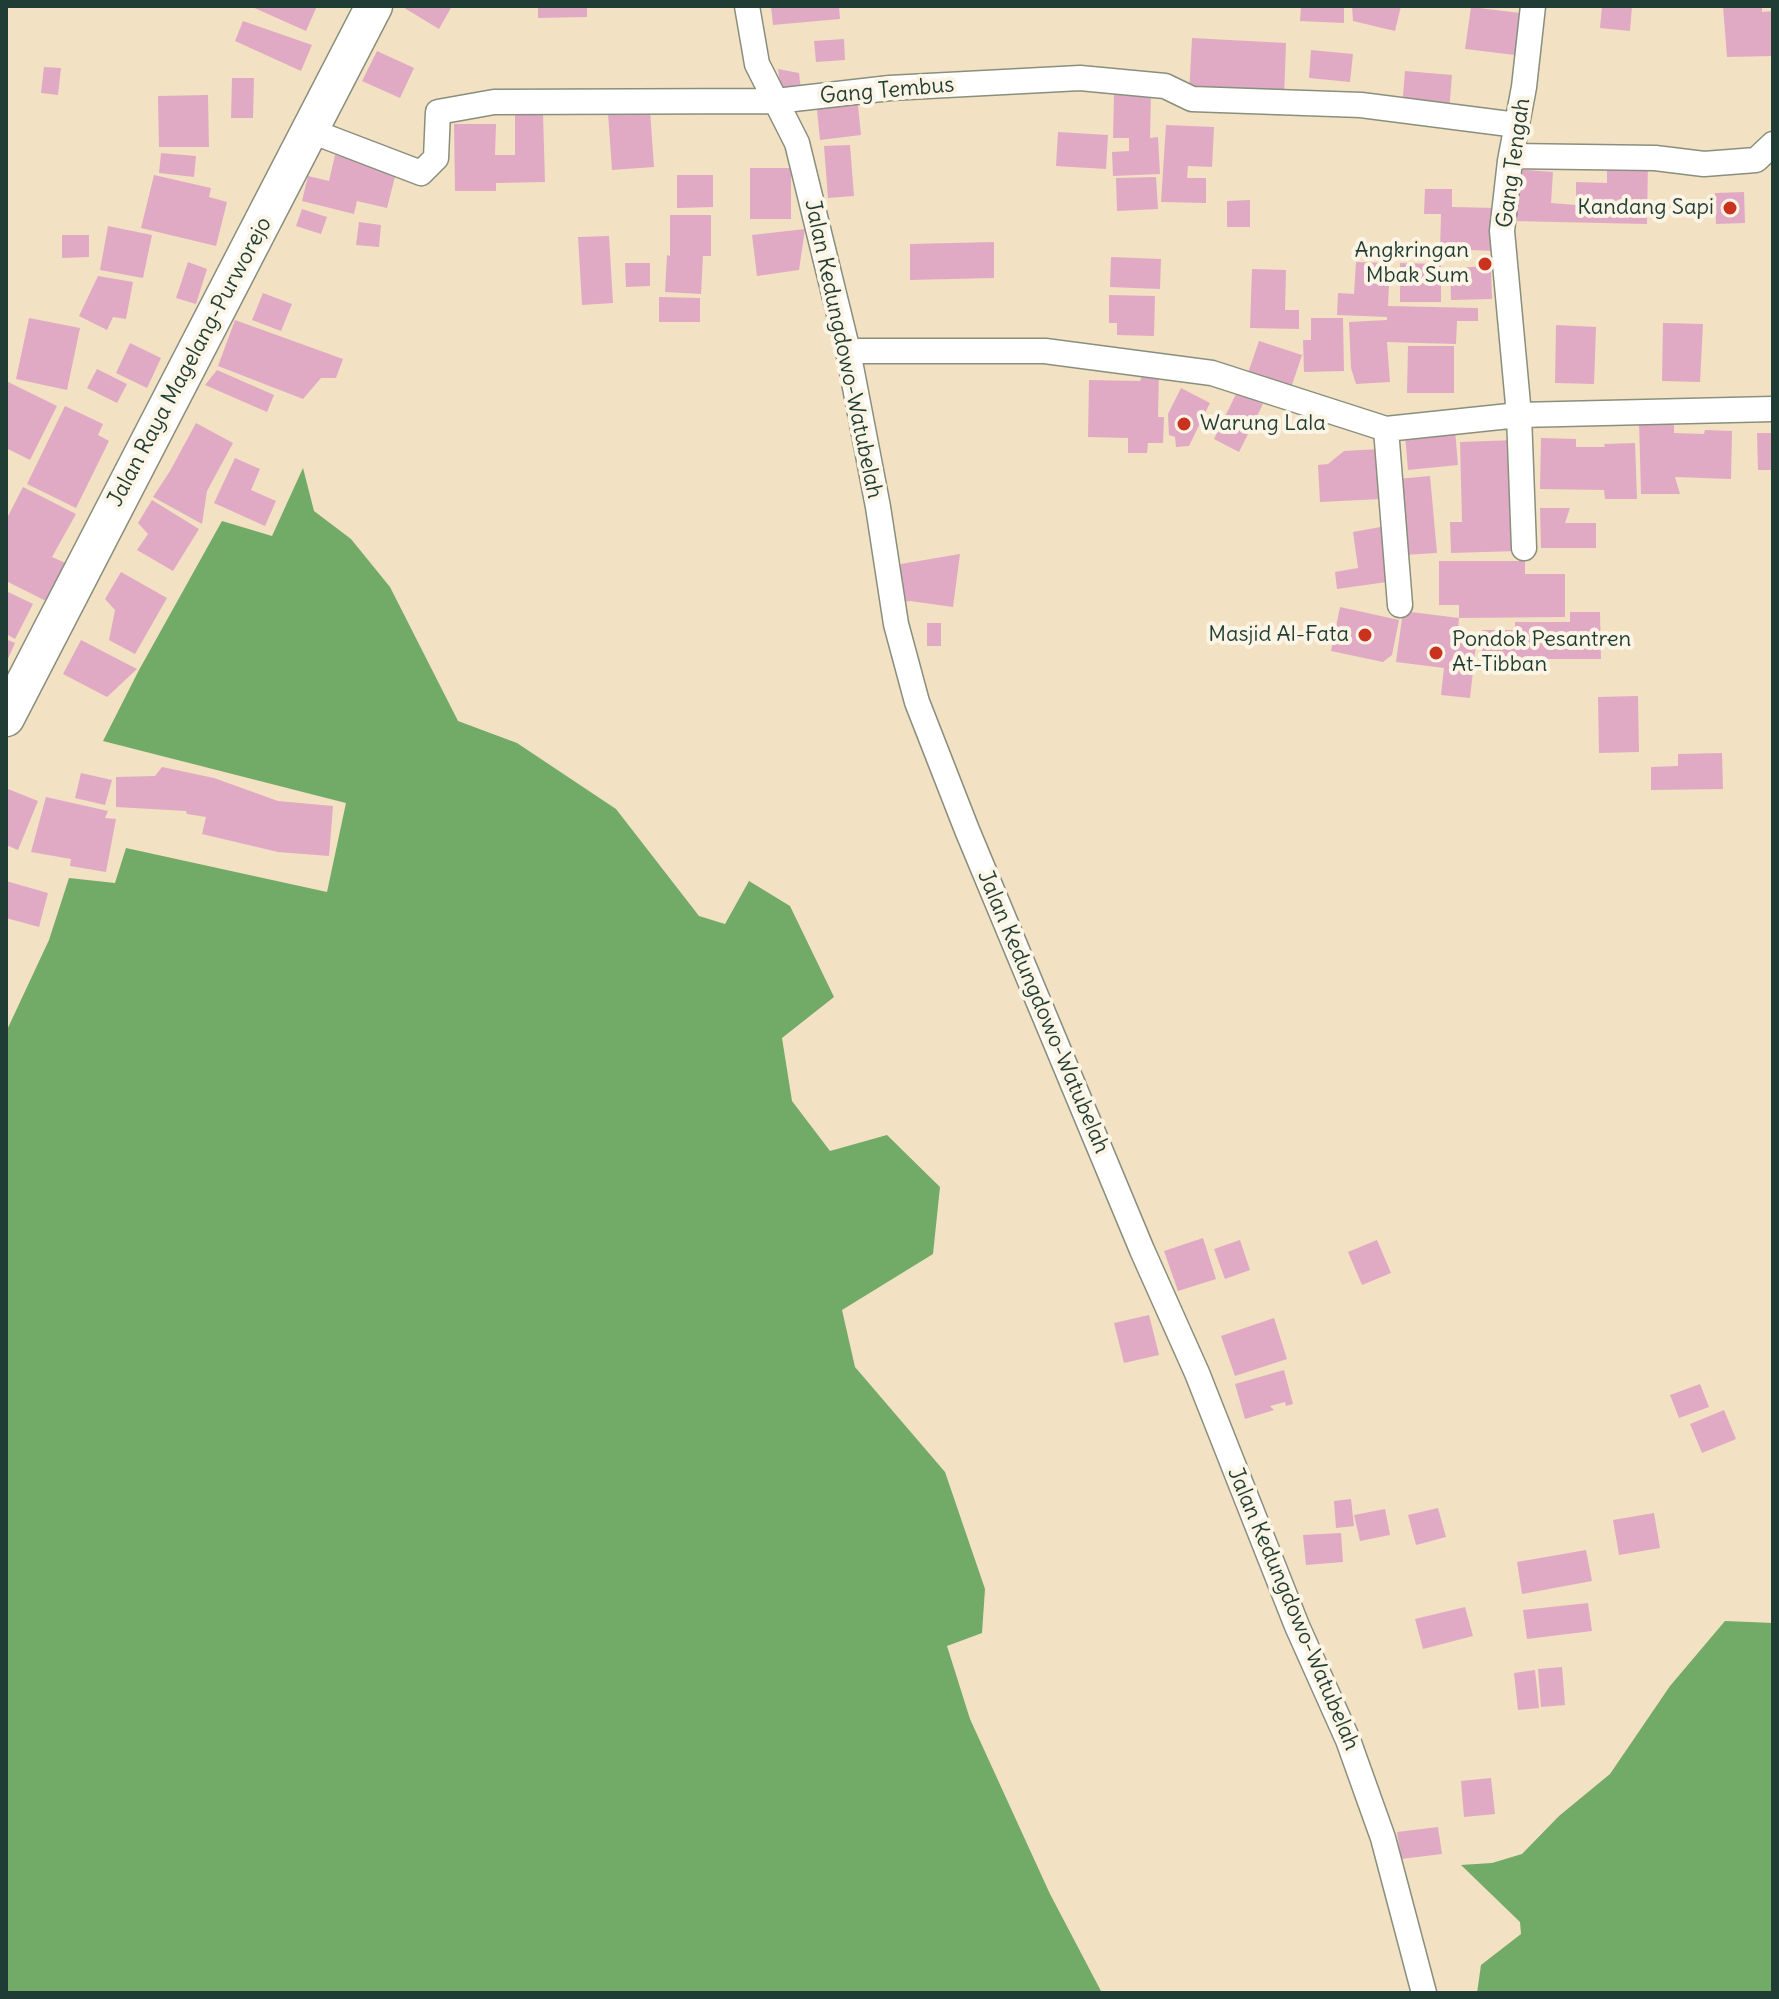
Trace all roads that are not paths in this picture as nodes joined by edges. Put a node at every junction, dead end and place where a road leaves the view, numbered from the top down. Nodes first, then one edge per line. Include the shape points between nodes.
1 (374, 6) edge
2 (747, 6) edge
3 (1533, 6) edge
4 (776, 101) junction
5 (1517, 125) junction
6 (311, 131) junction
7 (1773, 144) edge
8 (1511, 156) junction
9 (848, 351) junction
10 (1773, 409) edge
11 (1519, 415) junction
12 (1386, 429) junction
13 (1524, 548) dead end
14 (1400, 605) dead end
15 (6, 718) edge
16 (1424, 1993) edge

1 - 6 main road, Jalan Raya Magelang-Purworejo
2 - 4 street, Jalan Kedungdowo-Watubelah via 757,64
3 - 5 street, Gang Tengah
4 - 5 street, Gang Tembus via 890,88 1080,78 1165,86 1192,99 1361,105
4 - 6 street, Gang Tembus via 494,102 438,112 436,158 421,173
4 - 9 street, Jalan Kedungdowo-Watubelah via 797,143
5 - 8 street, Gang Tengah
6 - 15 main road, Jalan Raya Magelang-Purworejo
7 - 8 street via 1756,160 1704,164
8 - 11 street, Gang Tengah via 1502,231
9 - 12 street via 1045,351 1212,373
9 - 16 street, Jalan Kedungdowo-Watubelah via 896,624 917,702 1348,1740 1383,1838
10 - 11 street
11 - 12 street
11 - 13 street, Gang Tengah
12 - 14 street

